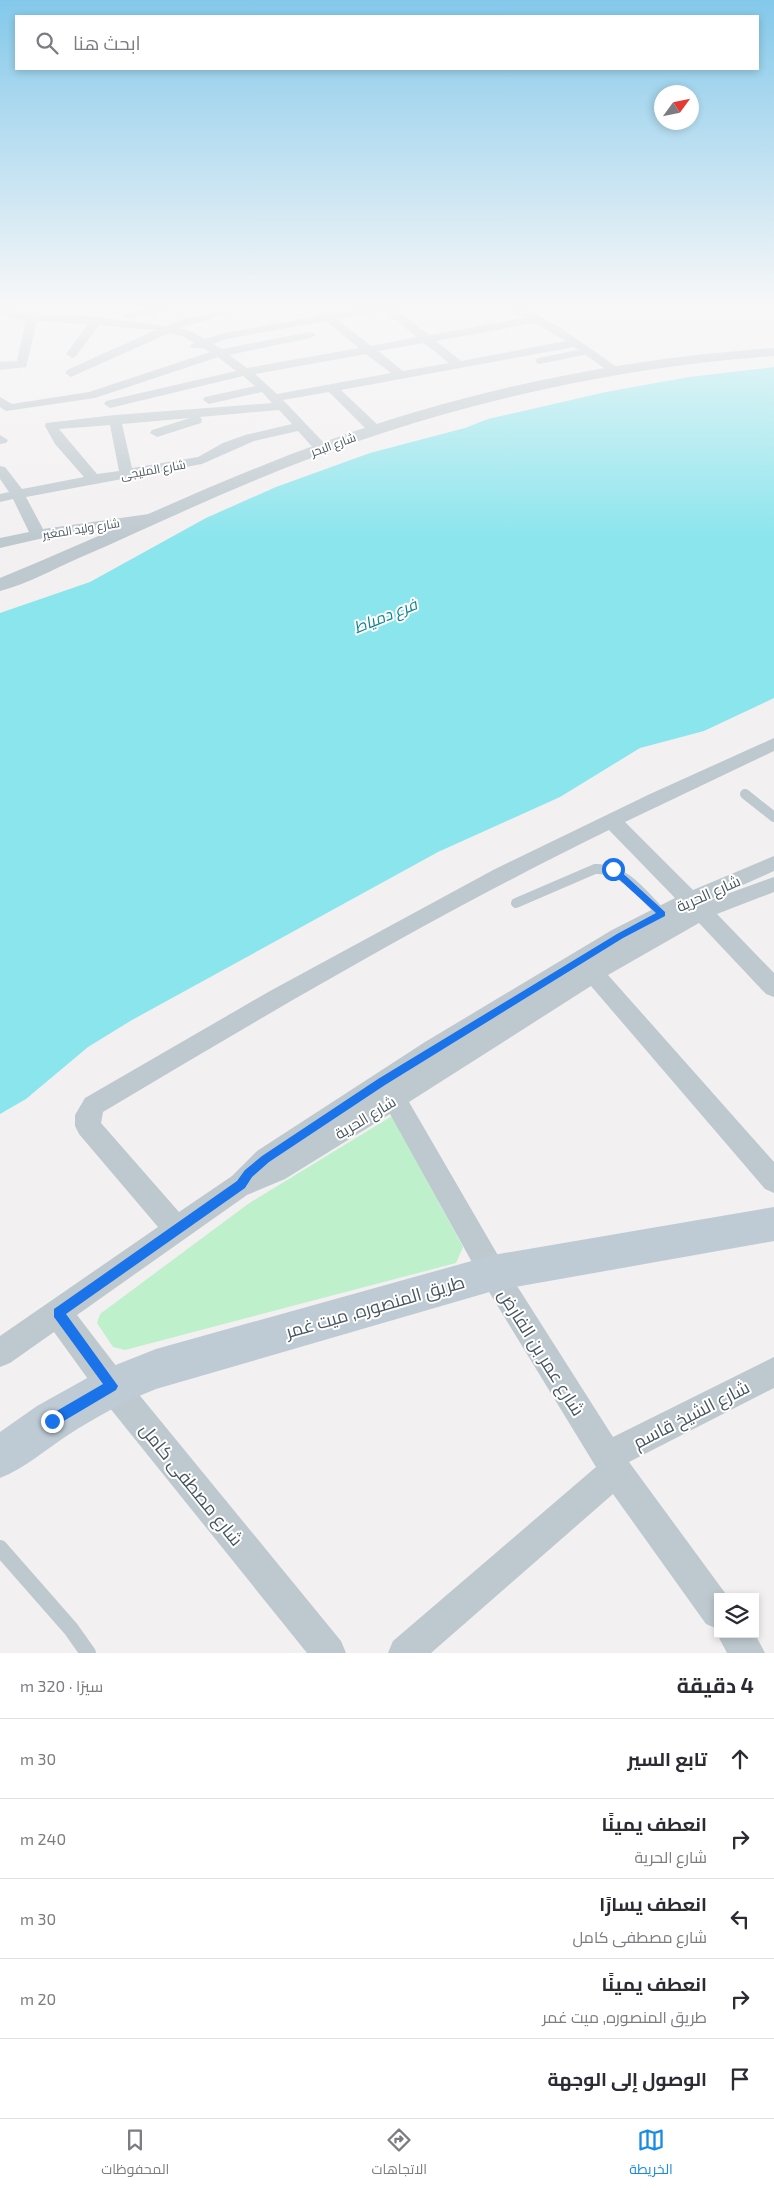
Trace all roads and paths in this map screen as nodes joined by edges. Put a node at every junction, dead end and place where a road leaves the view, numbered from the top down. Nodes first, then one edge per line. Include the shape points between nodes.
1 (87, 384) edge
2 (127, 384) edge
3 (198, 384) edge
4 (261, 384) edge
5 (355, 384) edge
6 (547, 384) edge
7 (266, 388) junction
8 (332, 388) junction
9 (100, 393) junction
10 (280, 402) junction
11 (2, 403) edge
12 (110, 404) dead end
13 (208, 406) junction
14 (115, 419) junction
15 (301, 426) junction
16 (375, 430) junction
17 (157, 433) dead end
18 (321, 448) junction
19 (0, 470) edge
20 (126, 473) junction
21 (94, 479) junction
22 (18, 494) junction
23 (0, 498) edge
24 (163, 516) junction
25 (38, 534) junction
26 (0, 543) edge
27 (0, 585) edge
28 (774, 744) edge
29 (745, 794) dead end
30 (774, 817) edge
31 (612, 821) junction
32 (774, 863) edge
33 (774, 884) edge
34 (739, 889) junction
35 (516, 903) dead end
36 (696, 905) junction
37 (662, 914) junction
38 (627, 942) junction
39 (593, 973) junction
40 (774, 988) edge
41 (388, 1091) junction
42 (774, 1181) edge
43 (774, 1224) edge
44 (177, 1229) junction
45 (493, 1273) junction
46 (58, 1313) junction
47 (0, 1353) edge
48 (774, 1372) edge
49 (112, 1386) junction
50 (0, 1457) edge
51 (612, 1464) junction
52 (0, 1548) edge
53 (714, 1606) edge
54 (737, 1638) edge
55 (83, 1651) edge
56 (329, 1653) edge
57 (405, 1653) edge
58 (748, 1653) edge

1 - 9 street
2 - 9 street
3 - 12 street
4 - 7 street
5 - 8 street
6 - 16 street, شارع البحر
7 - 10 street
7 - 13 street
8 - 10 street
8 - 16 street
9 - 11 street via 10,408
10 - 13 street
10 - 15 street
13 - 14 street
13 - 17 street via 201,418
14 - 20 street
14 - 21 street via 51,427
15 - 18 street
15 - 20 street, شارع المليجى via 250,438 202,460
16 - 18 street, شارع البحر
18 - 24 street, شارع البحر
19 - 22 street
20 - 21 street, شارع المليجى
21 - 22 street, شارع المليجى
22 - 23 street, شارع المليجى
22 - 25 street
24 - 25 street, شارع وليد المغير
24 - 27 street, شارع البحر
25 - 26 street, شارع وليد المغير
28 - 31 street
29 - 30 lane
31 - 36 street
31 - 44 street via 465,894 94,1105 88,1115 88,1126
32 - 34 street, شارع الحرية
33 - 34 street, شارع الحرية
34 - 36 street, شارع الحرية
35 - 37 lane via 595,869 607,867 618,872
36 - 37 street, شارع الحرية
36 - 38 street, شارع الحرية
36 - 40 street
37 - 38 street, شارع الحرية
38 - 39 street, شارع الحرية
38 - 41 street, شارع الحرية
39 - 41 street, شارع الحرية
39 - 42 street
41 - 44 street, شارع الحرية via 276,1171 241,1184
41 - 45 street, شارع عمر بن الفارض
43 - 45 main road, طريق المنصوره, ميت غمر
44 - 46 street, شارع الحرية
45 - 49 main road, طريق المنصوره, ميت غمر via 156,1369
45 - 51 street, شارع عمر بن الفارض
46 - 47 street, شارع الحرية
46 - 49 street, شارع مصطفى كامل
48 - 51 street, شارع الشيخ قاسم
49 - 50 main road, طريق المنصوره, ميت غمر via 52,1421
49 - 56 street, شارع مصطفى كامل
51 - 53 street, شارع عمر بن الفارض
51 - 57 street, شارع الشيخ قاسم
52 - 55 lane
54 - 58 street

